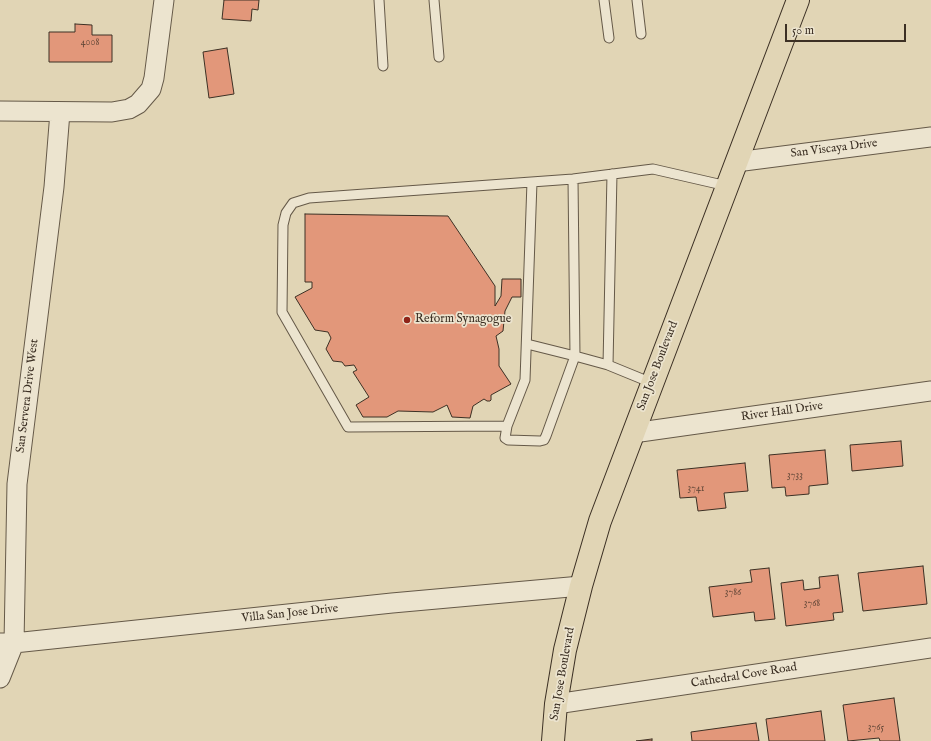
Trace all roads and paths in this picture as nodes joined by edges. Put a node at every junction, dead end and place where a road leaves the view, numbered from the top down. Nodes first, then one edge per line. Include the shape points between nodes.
1 (160, 0) edge
2 (164, 0) edge
3 (379, 0) edge
4 (434, 0) edge
5 (604, 0) edge
6 (637, 0) edge
7 (798, 0) edge
8 (641, 34) dead end
9 (609, 38) dead end
10 (439, 57) dead end
11 (383, 66) dead end
12 (0, 111) edge
13 (60, 112) junction
14 (931, 136) edge
15 (736, 162) junction
16 (612, 174) junction
17 (573, 179) junction
18 (532, 182) junction
19 (727, 186) junction
20 (527, 344) junction
21 (575, 356) junction
22 (608, 365) junction
23 (652, 383) junction
24 (931, 391) edge
25 (507, 426) junction
26 (632, 433) junction
27 (581, 586) junction
28 (7, 643) edge
29 (931, 648) edge
30 (0, 678) edge
31 (556, 704) junction
32 (553, 741) edge

1 - 2 street
2 - 13 street via 154,78 150,89 138,104 129,109 112,112
3 - 11 lane
4 - 10 lane
5 - 9 lane
6 - 8 lane
7 - 15 main road, San Jose Boulevard
12 - 13 street
13 - 28 street, San Servera Drive West via 54,187 17,484
14 - 15 street, San Viscaya Drive
15 - 19 main road, San Jose Boulevard
16 - 17 lane
16 - 19 lane via 653,170
16 - 22 lane
17 - 18 lane
17 - 21 lane
18 - 20 lane
18 - 25 lane via 309,198 293,203 286,213 283,225 282,312 348,427
19 - 23 main road, San Jose Boulevard
20 - 21 lane
20 - 25 lane via 525,380
21 - 22 lane
21 - 25 lane via 544,440 508,440 505,438
22 - 23 lane
23 - 26 main road, San Jose Boulevard
24 - 26 street, River Hall Drive
26 - 27 main road, San Jose Boulevard via 600,521
27 - 28 street, Villa San Jose Drive
27 - 31 main road, San Jose Boulevard via 565,650
28 - 30 street, San Servera Drive West
29 - 31 street, Cathedral Cove Road
31 - 32 main road, San Jose Boulevard

